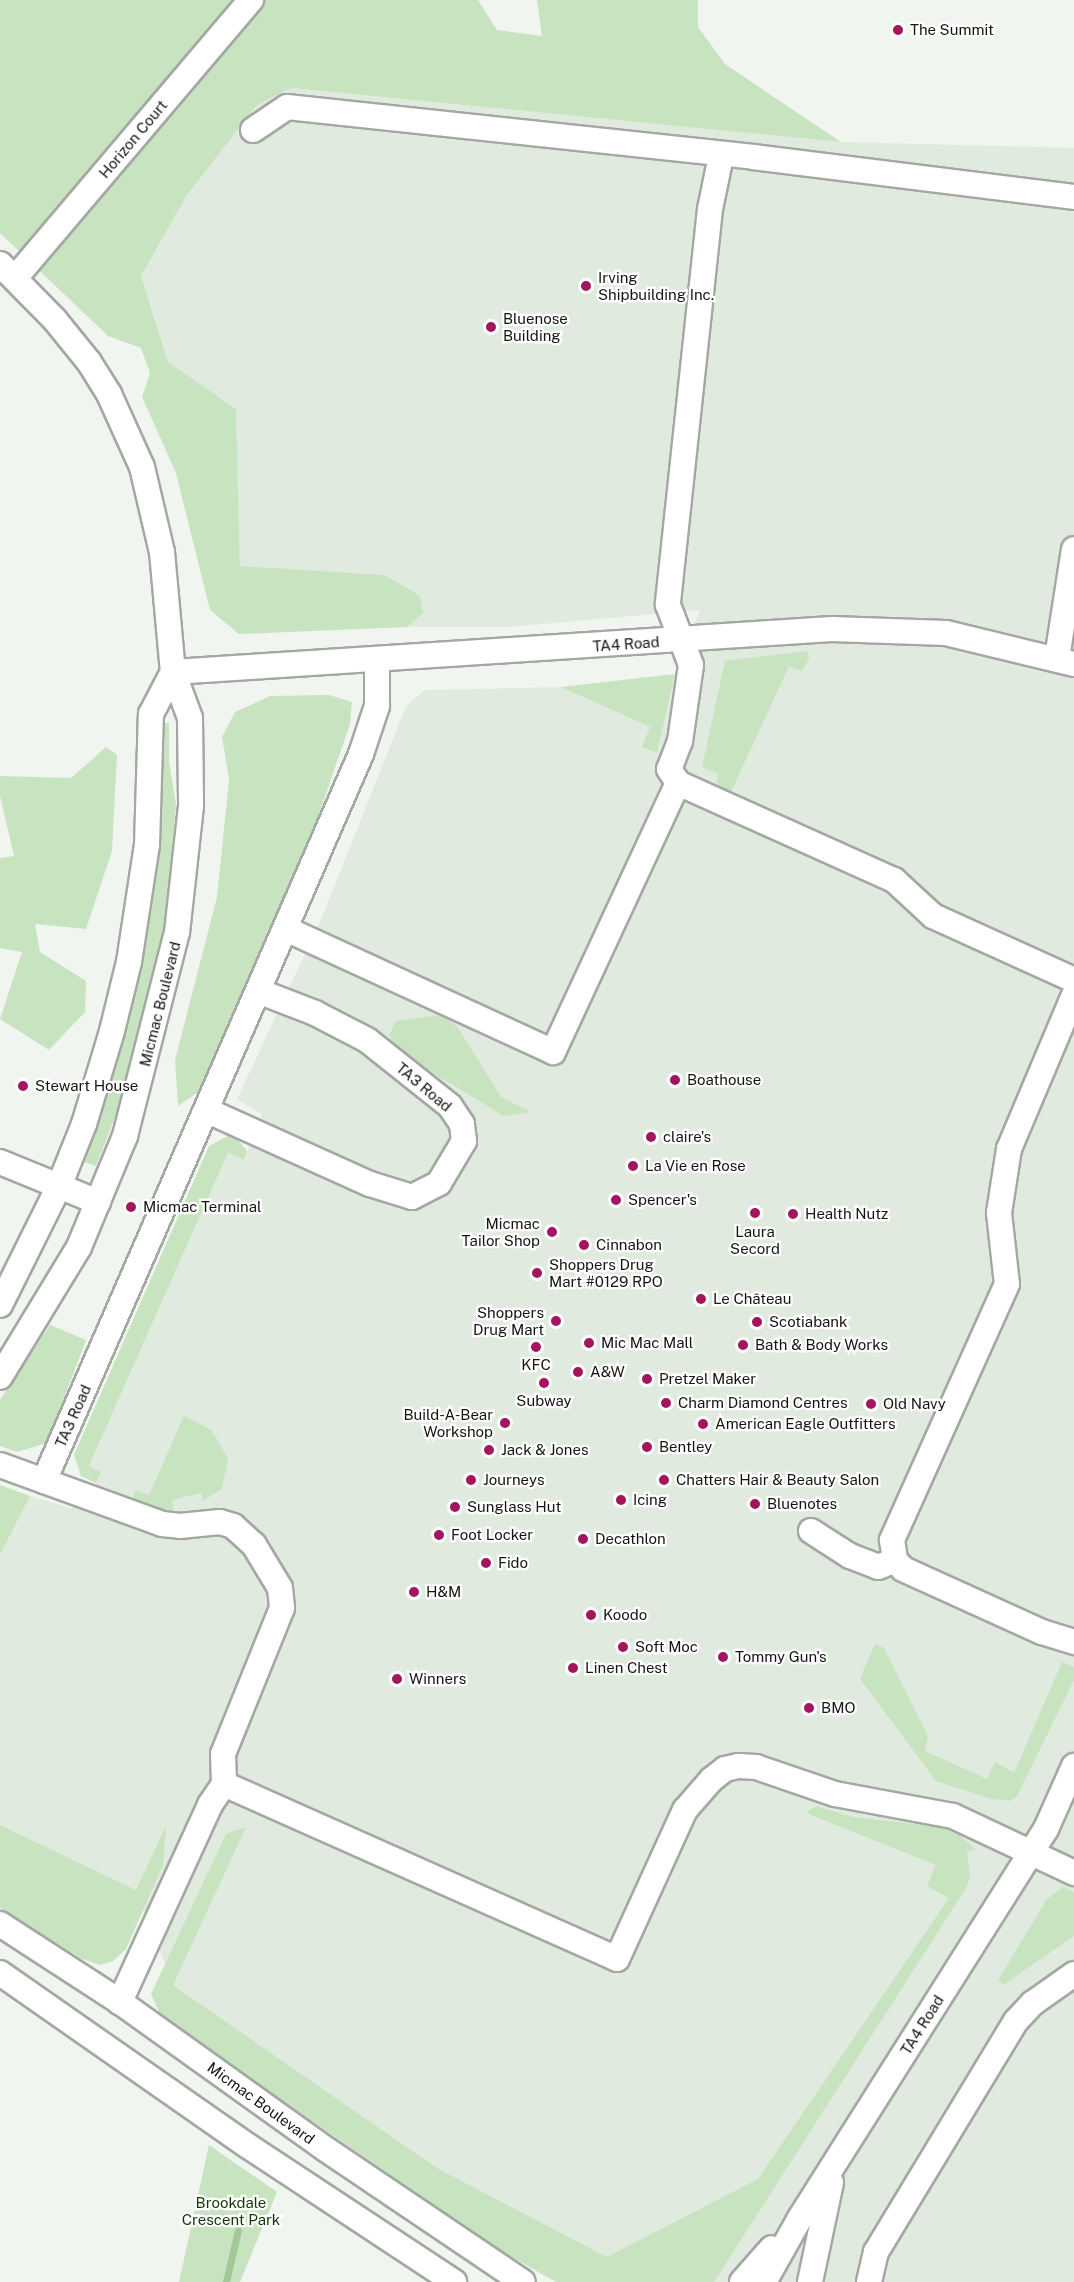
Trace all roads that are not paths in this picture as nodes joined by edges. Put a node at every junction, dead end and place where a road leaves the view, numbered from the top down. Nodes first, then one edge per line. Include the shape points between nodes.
1 (251, 0) edge
2 (253, 130) dead end
3 (721, 156) junction
4 (1074, 197) edge
5 (7, 271) edge
6 (1074, 549) edge
7 (683, 640) junction
8 (377, 660) junction
9 (1065, 661) edge
10 (173, 672) junction
11 (678, 783) junction
12 (286, 929) junction
13 (1074, 980) edge
14 (258, 991) junction
15 (1074, 994) edge
16 (208, 1111) junction
17 (0, 1162) edge
18 (60, 1184) junction
19 (98, 1202) junction
20 (0, 1305) edge
21 (0, 1377) edge
22 (0, 1465) edge
23 (44, 1481) junction
24 (811, 1531) dead end
25 (895, 1560) junction
26 (1074, 1642) edge
27 (1074, 1766) edge
28 (224, 1784) junction
29 (1028, 1851) junction
30 (1074, 1873) edge
31 (0, 1924) edge
32 (0, 1973) edge
33 (1074, 1974) edge
34 (120, 2002) junction
35 (834, 2168) junction
36 (800, 2218) junction
37 (454, 2282) edge
38 (524, 2282) edge
39 (742, 2282) edge
40 (764, 2282) edge
41 (810, 2282) edge
42 (869, 2282) edge

1 - 5 street, Horizon Court
2 - 3 street via 287,107
3 - 4 street
3 - 7 street via 710,209 668,605
5 - 10 street, Micmac Boulevard via 89,362 109,394 142,467 162,552
6 - 9 street
7 - 8 street, TA4 Road
7 - 9 street, TA4 Road via 832,629 906,630 973,638
7 - 11 street via 692,664 680,741 669,769
8 - 10 street, TA4 Road
8 - 12 street, TA3 Road via 377,706 365,744
10 - 18 street via 151,714 147,845 129,962 84,1124
10 - 19 street, Micmac Boulevard via 190,718 191,806 184,885 150,1048 125,1136
11 - 12 street via 553,1052
11 - 13 street via 875,869 905,888 933,916
12 - 14 street, TA3 Road
14 - 16 street, TA3 Road
14 - 16 street, TA3 Road via 315,1013 367,1040 450,1106 462,1124 464,1141 439,1183 412,1197 370,1184
15 - 25 street via 1009,1149 999,1213 1007,1284 892,1540
16 - 23 street, TA3 Road
17 - 18 street
18 - 19 street
18 - 20 street
19 - 21 street, Micmac Boulevard via 79,1248
22 - 23 street
23 - 28 street via 162,1524 220,1522 233,1526 269,1566 280,1588 282,1608 223,1754
24 - 25 street via 850,1556 878,1567
25 - 26 street via 903,1569 937,1586
27 - 29 street, TA4 Road via 1046,1829
28 - 29 street via 617,1959 685,1810 725,1769 756,1767 835,1794 934,1811 982,1827
28 - 34 street via 210,1805
29 - 30 street
29 - 35 street, TA4 Road
31 - 34 street, Micmac Boulevard
32 - 37 street via 248,2146
33 - 42 street via 1033,2003 1016,2021 876,2252
34 - 38 street, Micmac Boulevard via 347,2164
35 - 36 street, TA4 Road
35 - 41 street
36 - 39 street
36 - 40 street, TA4 Road

